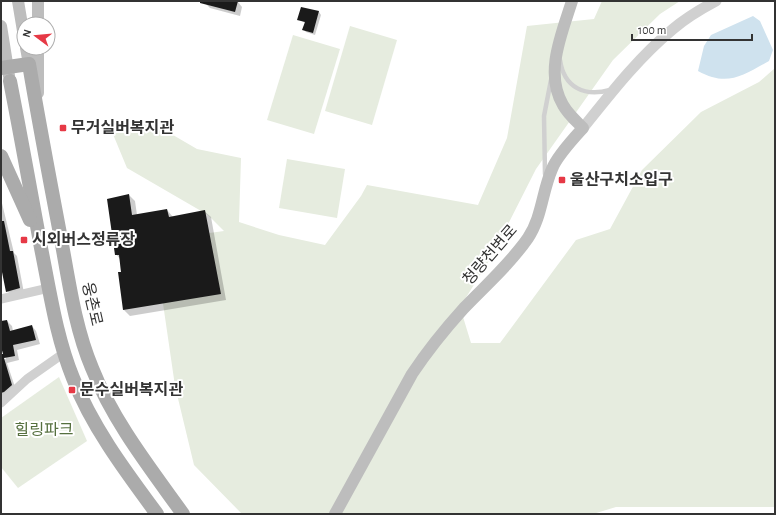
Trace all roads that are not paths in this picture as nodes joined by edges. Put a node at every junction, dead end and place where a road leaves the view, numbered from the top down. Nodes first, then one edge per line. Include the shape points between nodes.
1 (18, 1) edge
2 (38, 1) edge
3 (572, 1) edge
4 (716, 1) edge
5 (20, 16) edge
6 (38, 16) edge
7 (1, 26) edge
8 (561, 36) junction
9 (28, 56) edge
10 (36, 56) edge
11 (555, 65) junction
12 (4, 68) edge
13 (33, 71) junction
14 (6, 82) edge
15 (614, 89) junction
16 (582, 128) junction
17 (1, 156) edge
18 (546, 190) junction
19 (41, 246) junction
20 (49, 288) junction
21 (1, 299) edge
22 (64, 353) junction
23 (1, 402) edge
24 (157, 514) edge
25 (183, 514) edge
26 (335, 514) edge

1 - 5 main road
2 - 6 main road
3 - 8 main road
4 - 15 street, 청량천변로 via 674,28 632,67
7 - 12 main road
8 - 11 main road
8 - 15 lane via 561,65 563,73 572,85 593,93
9 - 13 main road
10 - 13 main road
11 - 16 main road via 557,92 568,112
11 - 18 lane via 544,116
12 - 13 main road
12 - 14 main road
13 - 14 main road
13 - 25 main road, 웅촌로 via 39,123 69,284 92,368 118,420
14 - 19 main road
15 - 16 street, 청량천변로
16 - 18 main road, 청량천변로 via 552,168
17 - 19 main road
18 - 26 main road, 청량천변로 via 535,227 522,246 441,334 412,374
19 - 20 main road
20 - 21 street
20 - 22 main road
22 - 23 street via 27,379
22 - 24 main road via 84,402 134,483

